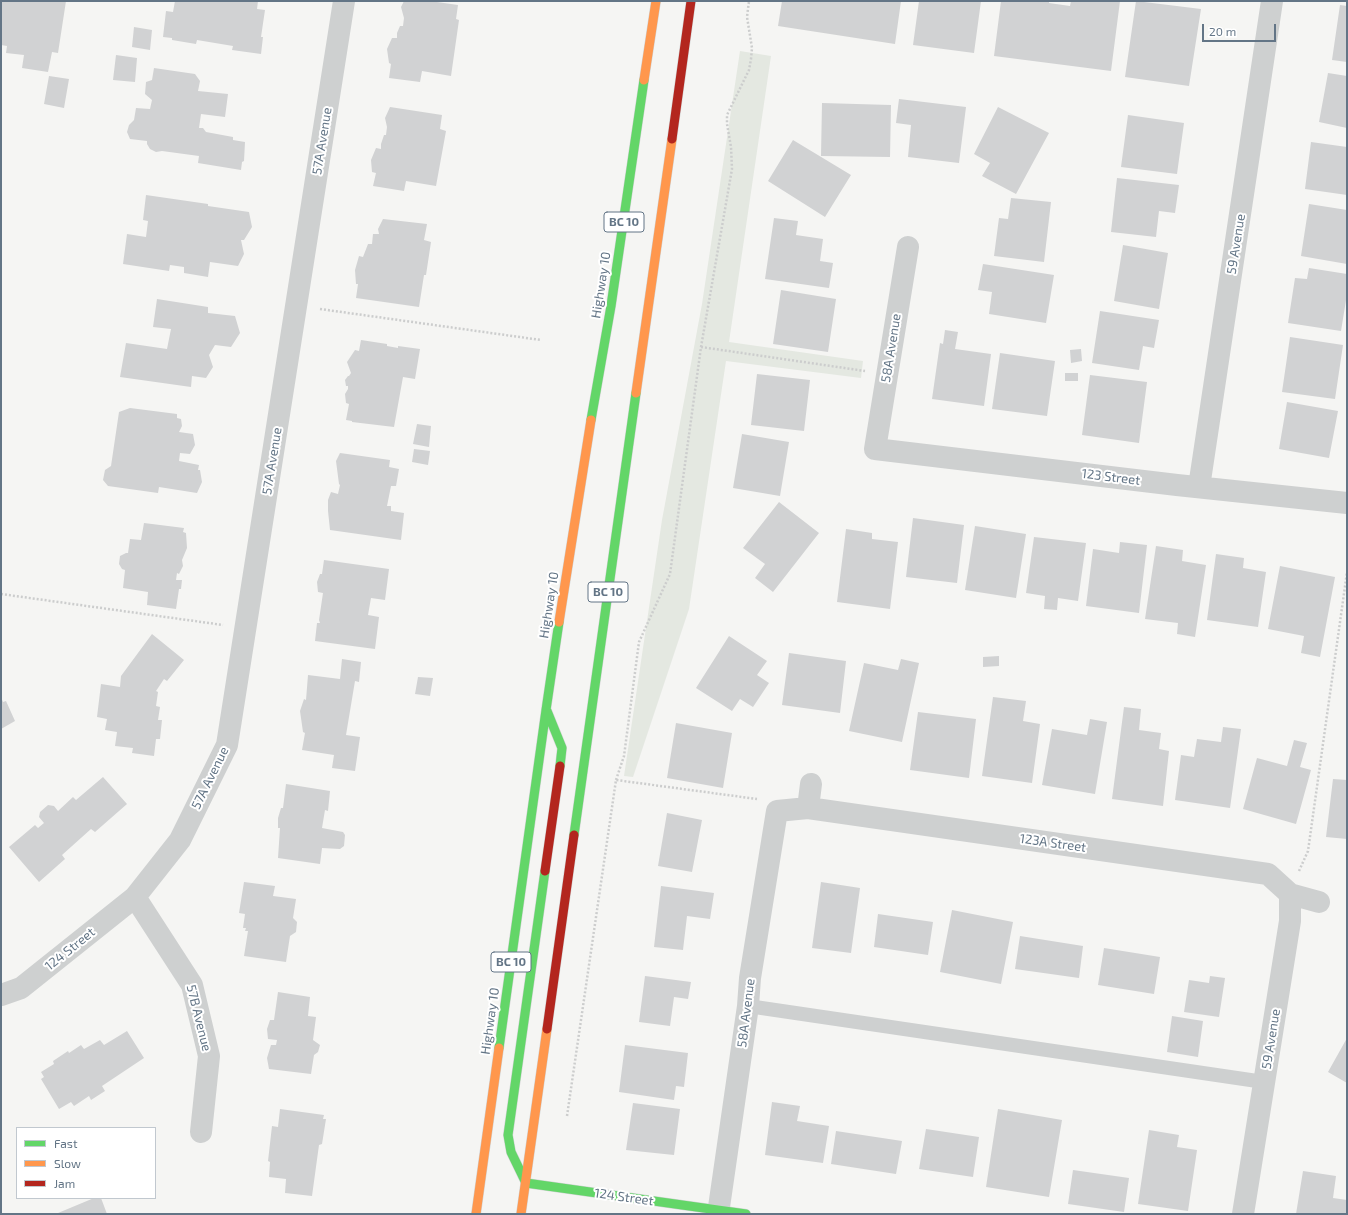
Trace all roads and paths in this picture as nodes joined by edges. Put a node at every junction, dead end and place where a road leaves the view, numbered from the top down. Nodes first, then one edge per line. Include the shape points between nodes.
1 (344, 1) edge
2 (656, 1) edge
3 (691, 1) edge
4 (749, 1) edge
5 (1272, 1) edge
6 (908, 247) dead end
7 (296, 306) junction
8 (541, 340) dead end
9 (701, 347) junction
10 (887, 375) junction
11 (875, 450) joint
12 (1199, 487) junction
13 (1347, 504) edge
14 (1347, 572) edge
15 (1, 594) edge
16 (246, 629) junction
17 (546, 710) junction
18 (616, 780) junction
19 (811, 784) dead end
20 (808, 808) junction
21 (777, 812) junction
22 (1290, 894) junction
23 (135, 896) junction
24 (1319, 902) dead end
25 (1, 995) edge
26 (748, 1006) junction
27 (1264, 1082) junction
28 (567, 1116) dead end
29 (201, 1132) dead end
30 (526, 1183) junction
31 (718, 1212) edge
32 (476, 1214) edge
33 (521, 1214) edge
34 (746, 1214) edge
35 (1243, 1214) edge

1 - 7 street, 57A Avenue
2 - 17 main road, Highway 10 / BC 10 via 612,306 587,443
3 - 30 main road, BC 10
4 - 9 path via 747,17 751,58 749,70 727,115 732,169
5 - 12 street, 59 Avenue
6 - 10 street, 58A Avenue
7 - 8 path
7 - 16 street, 57A Avenue
9 - 10 path
9 - 18 path via 670,574 639,642 624,756
10 - 11 street, 58A Avenue
11 - 12 street, 123 Street
12 - 13 street, 123 Street
14 - 22 path via 1308,851
15 - 16 path
16 - 23 street, 57A Avenue via 227,745 180,840
17 - 30 main road via 562,748 508,1135 511,1152
17 - 32 main road, Highway 10 / BC 10
18 - 21 path via 764,800
18 - 28 path
19 - 20 street
20 - 21 street, 123A Street
20 - 22 street, 123A Street via 1268,874
21 - 26 street, 58A Avenue via 750,978
22 - 24 street
22 - 27 street, 59 Avenue via 1290,921
23 - 25 street, 124 Street via 21,988
23 - 29 street, 57B Avenue via 192,985 209,1056
26 - 27 lane
26 - 31 street, 58A Avenue
27 - 35 street, 59 Avenue
30 - 31 main road, 124 Street
30 - 33 main road, BC 10
31 - 34 main road, 124 Street

